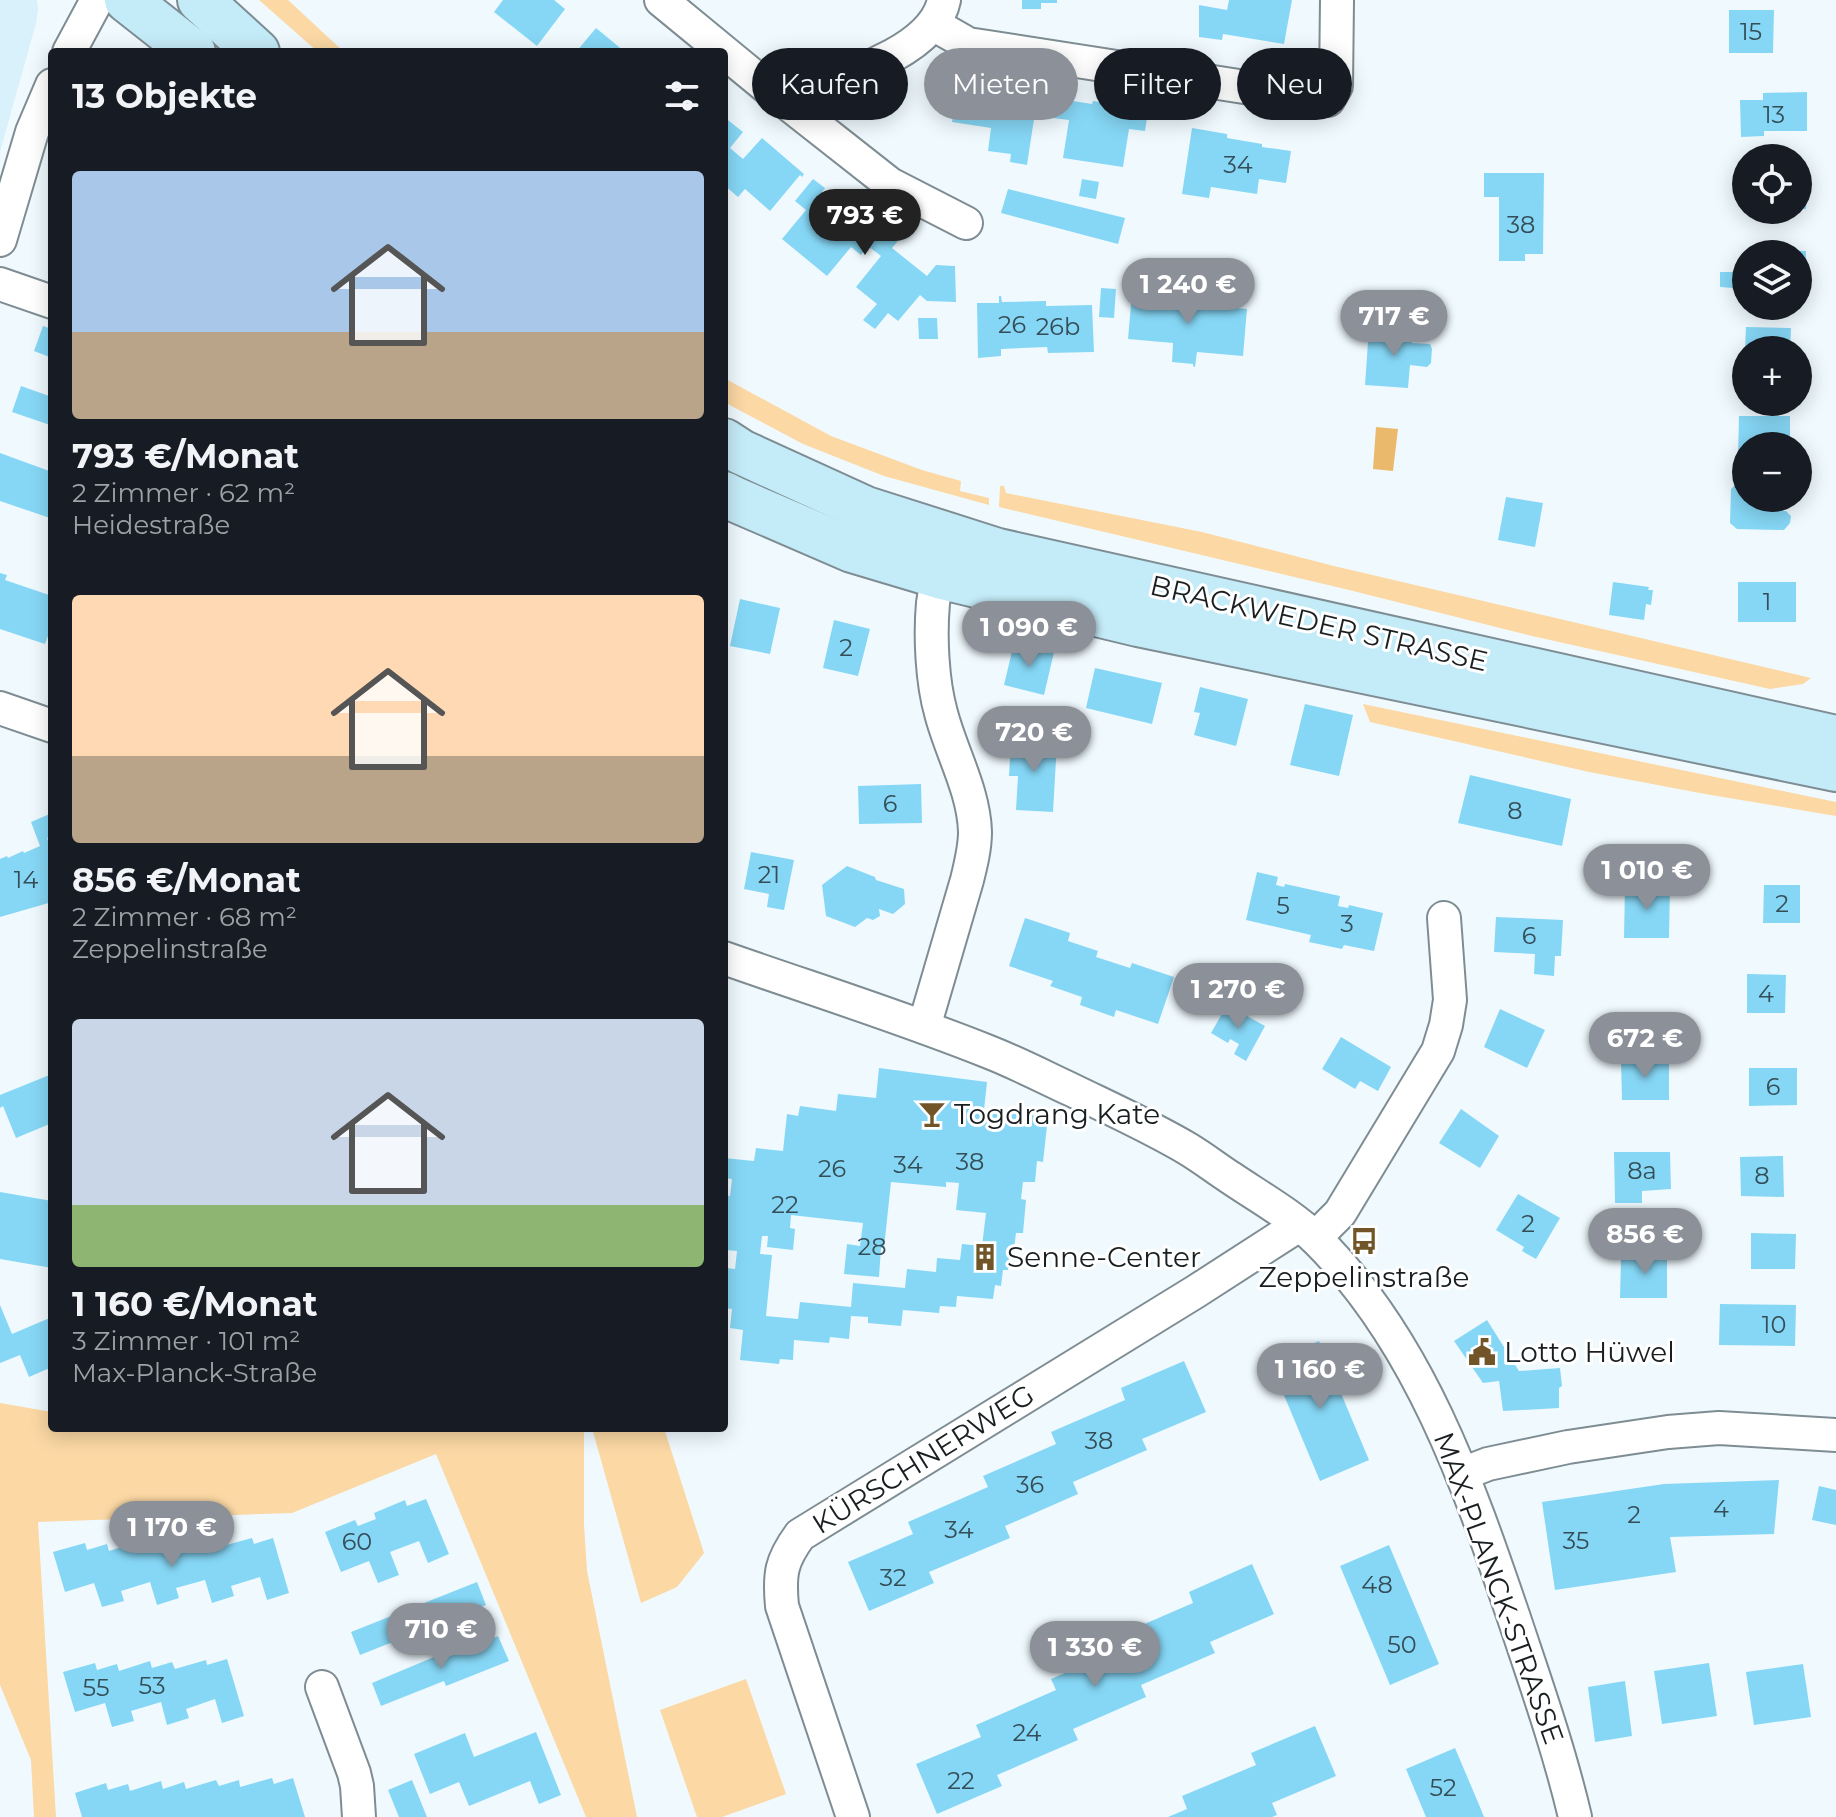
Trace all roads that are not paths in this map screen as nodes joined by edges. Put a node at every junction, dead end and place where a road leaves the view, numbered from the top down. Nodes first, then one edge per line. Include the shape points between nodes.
1 (97, 0) edge
2 (127, 0) edge
3 (200, 0) edge
4 (661, 0) edge
5 (1337, 0) edge
6 (939, 12) edge
7 (71, 48) edge
8 (188, 48) edge
9 (253, 48) edge
10 (719, 48) edge
11 (905, 48) edge
12 (728, 55) edge
13 (752, 75) edge
14 (48, 94) edge
15 (809, 120) edge
16 (966, 223) dead end
17 (0, 240) edge
18 (0, 284) edge
19 (48, 301) edge
20 (728, 444) edge
21 (728, 496) edge
22 (944, 556) junction
23 (0, 708) edge
24 (48, 725) edge
25 (1836, 738) edge
26 (1836, 769) edge
27 (1444, 918) dead end
28 (728, 959) edge
29 (924, 1027) junction
30 (1307, 1232) junction
31 (1836, 1435) edge
32 (1462, 1474) junction
33 (322, 1687) dead end
34 (359, 1817) edge
35 (853, 1817) edge
36 (1575, 1817) edge

1 - 7 street
2 - 8 main road
3 - 9 main road
4 - 10 street
5 - 6 street via 1336,86 1328,100 968,44
6 - 11 street
12 - 13 street
14 - 17 street
15 - 16 street via 890,184
18 - 19 street
20 - 22 main road, BRACKWEDER STRASSE via 866,509
21 - 22 main road, BRACKWEDER STRASSE via 852,550
22 - 25 main road, BRACKWEDER STRASSE via 998,551
22 - 26 main road, BRACKWEDER STRASSE via 1138,624
22 - 29 street via 933,600 936,686 975,830 967,880
23 - 24 street
27 - 30 street, KÜRSCHNERWEG via 1450,1000 1438,1051 1340,1213
28 - 29 street, MAX-PLANCK-STRASSE
29 - 30 street, MAX-PLANCK-STRASSE via 989,1052 1188,1149
30 - 32 street, MAX-PLANCK-STRASSE via 1388,1327
30 - 35 street, KÜRSCHNERWEG via 1155,1317 800,1535 782,1568 782,1606
31 - 32 street via 1719,1428 1668,1432 1568,1447
32 - 36 street, MAX-PLANCK-STRASSE via 1548,1717
33 - 34 street via 354,1773

